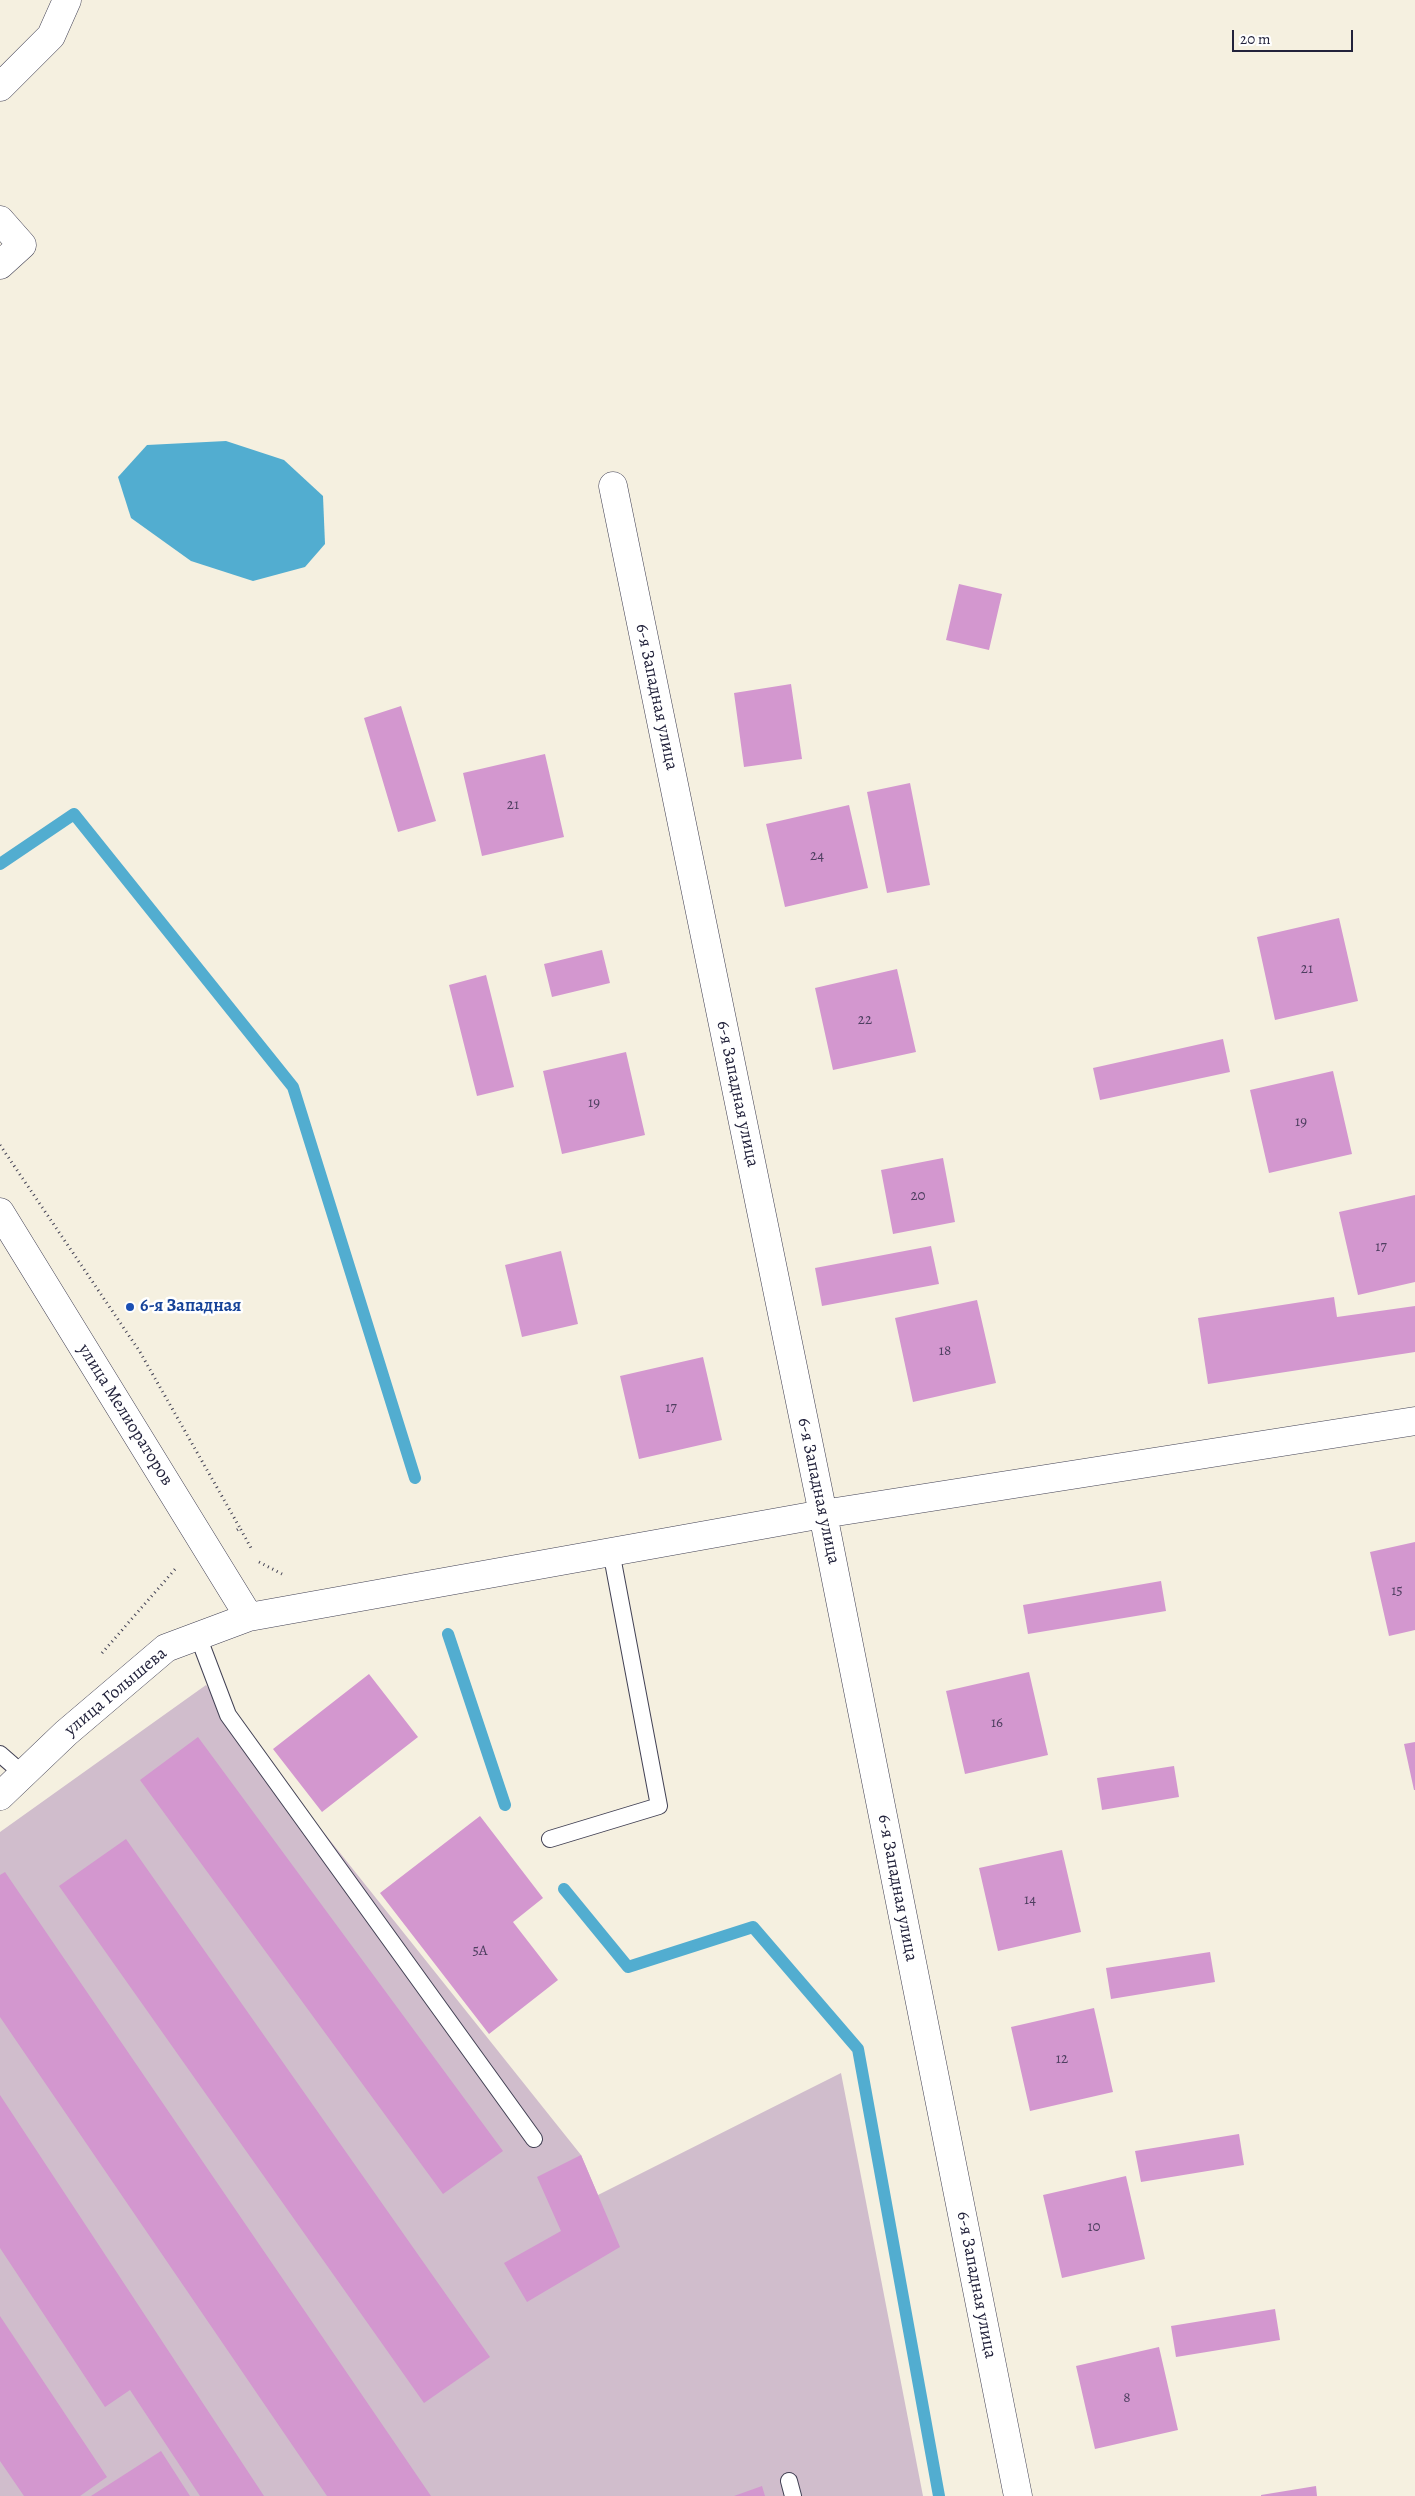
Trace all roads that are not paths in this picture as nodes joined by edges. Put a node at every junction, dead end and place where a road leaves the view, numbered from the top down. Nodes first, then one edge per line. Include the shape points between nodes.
1 (67, 0) edge
2 (0, 87) edge
3 (0, 220) edge
4 (0, 265) edge
5 (613, 486) dead end
6 (0, 1212) edge
7 (1415, 1421) edge
8 (824, 1514) junction
9 (611, 1551) junction
10 (249, 1617) junction
11 (198, 1636) junction
12 (0, 1754) edge
13 (23, 1774) junction
14 (0, 1796) edge
15 (550, 1839) dead end
16 (534, 2139) dead end
17 (1018, 2496) edge

1 - 2 street via 51,36
3 - 4 street via 22,246
5 - 8 street, 6-я Западная улица
6 - 10 street, улица Мелиораторов
7 - 8 street, улица Голышева
8 - 9 street, улица Голышева
8 - 17 street, 6-я Западная улица
9 - 10 street, улица Голышева
9 - 15 lane via 659,1806
10 - 11 street, улица Голышева
11 - 13 street, улица Голышева via 166,1648
11 - 16 lane via 228,1715
12 - 13 lane
13 - 14 street, улица Голышева

